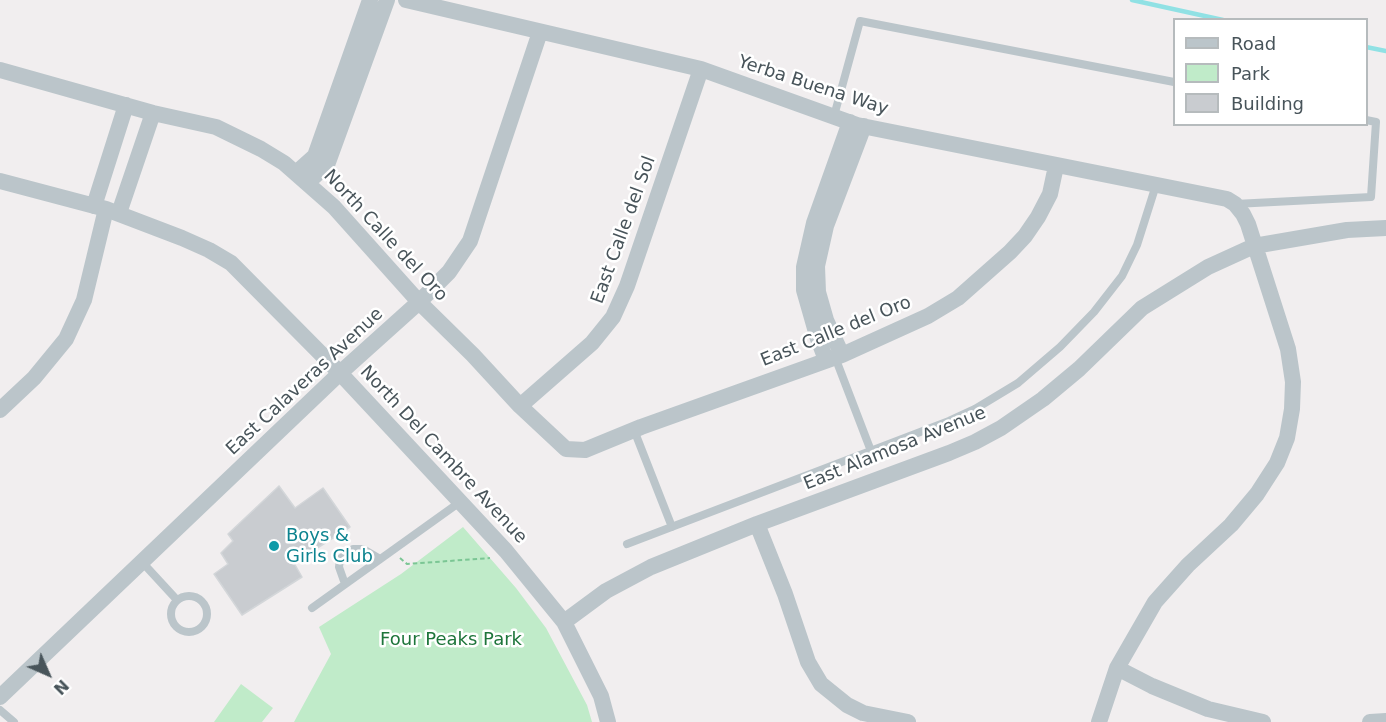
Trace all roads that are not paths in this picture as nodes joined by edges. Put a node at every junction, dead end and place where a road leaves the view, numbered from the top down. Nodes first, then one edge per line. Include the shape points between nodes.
1 (370, 0) edge
2 (387, 0) edge
3 (406, 0) edge
4 (540, 32) junction
5 (701, 69) junction
6 (0, 70) edge
7 (1173, 82) edge
8 (126, 105) junction
9 (153, 113) junction
10 (1368, 120) edge
11 (849, 122) junction
12 (1056, 166) junction
13 (302, 178) junction
14 (0, 181) edge
15 (1156, 185) junction
16 (1235, 204) junction
17 (106, 209) junction
18 (1386, 228) edge
19 (1254, 246) junction
20 (419, 302) junction
21 (834, 357) junction
22 (340, 373) junction
23 (520, 406) junction
24 (0, 410) edge
25 (634, 430) junction
26 (566, 449) joint
27 (871, 451) junction
28 (460, 502) junction
29 (757, 524) junction
30 (672, 526) junction
31 (627, 544) dead end
32 (380, 559) junction
33 (142, 562) junction
34 (345, 584) junction
35 (177, 600) junction
36 (312, 608) dead end
37 (564, 622) junction
38 (1117, 668) junction
39 (0, 697) edge
40 (0, 710) edge
41 (1386, 721) edge
42 (14, 722) edge
43 (608, 722) edge
44 (908, 722) edge
45 (1099, 722) edge
46 (1263, 722) edge
47 (1370, 722) edge

1 - 13 street via 315,156
2 - 13 street via 327,165
3 - 4 street, Yerba Buena Way
4 - 5 street, Yerba Buena Way
4 - 20 street, East Calaveras Avenue via 470,241 449,272
5 - 11 street, Yerba Buena Way
5 - 23 street, East Calle del Sol via 613,317 592,343
6 - 8 street, North Calle del Oro
7 - 11 lane via 860,21
8 - 9 street, North Calle del Oro
8 - 17 street
9 - 13 street, North Calle del Oro via 216,127 261,148
9 - 17 street
10 - 16 lane via 1376,122 1371,197
11 - 12 street, Yerba Buena Way
11 - 21 street via 817,266 818,292
12 - 15 street, Yerba Buena Way
12 - 21 street, East Calle del Oro via 1050,194 1038,217 1025,236 986,275 928,316
13 - 20 street, North Calle del Oro via 334,207
14 - 17 street, North Del Cambre Avenue
15 - 16 street, Yerba Buena Way
15 - 27 lane via 1137,245 1122,276 1060,347 1018,383 975,409
16 - 19 street via 1243,214
17 - 22 street, North Del Cambre Avenue via 182,237 231,263
17 - 24 street via 84,300 66,339 34,378
18 - 19 street, East Alamosa Avenue via 1347,230
19 - 29 street, East Alamosa Avenue via 1208,267 1142,308 1079,369 1001,429 949,453
19 - 38 street via 1288,349 1293,382 1287,438 1257,494 1155,602
20 - 22 street, East Calaveras Avenue
20 - 23 street, North Calle del Oro
21 - 25 street, East Calle del Oro
21 - 27 lane
22 - 28 street, North Del Cambre Avenue
22 - 33 street, East Calaveras Avenue
23 - 26 street, North Calle del Oro
25 - 26 street, East Calle del Oro via 585,450
25 - 30 lane
27 - 30 lane
28 - 32 lane
28 - 37 street, North Del Cambre Avenue
29 - 37 street, East Alamosa Avenue via 651,567 606,591
29 - 44 street via 808,662 821,684 863,713
30 - 31 lane
32 - 34 lane
32 - 34 lane via 363,549 353,549 340,559
33 - 35 lane
33 - 39 street, East Calaveras Avenue
34 - 36 lane
35 - 35 lane via 170,616 175,627 186,632 202,626 207,615 204,604 188,596
37 - 43 street, North Del Cambre Avenue via 601,696
38 - 45 street
38 - 46 street via 1208,710
40 - 42 lane
41 - 47 street

